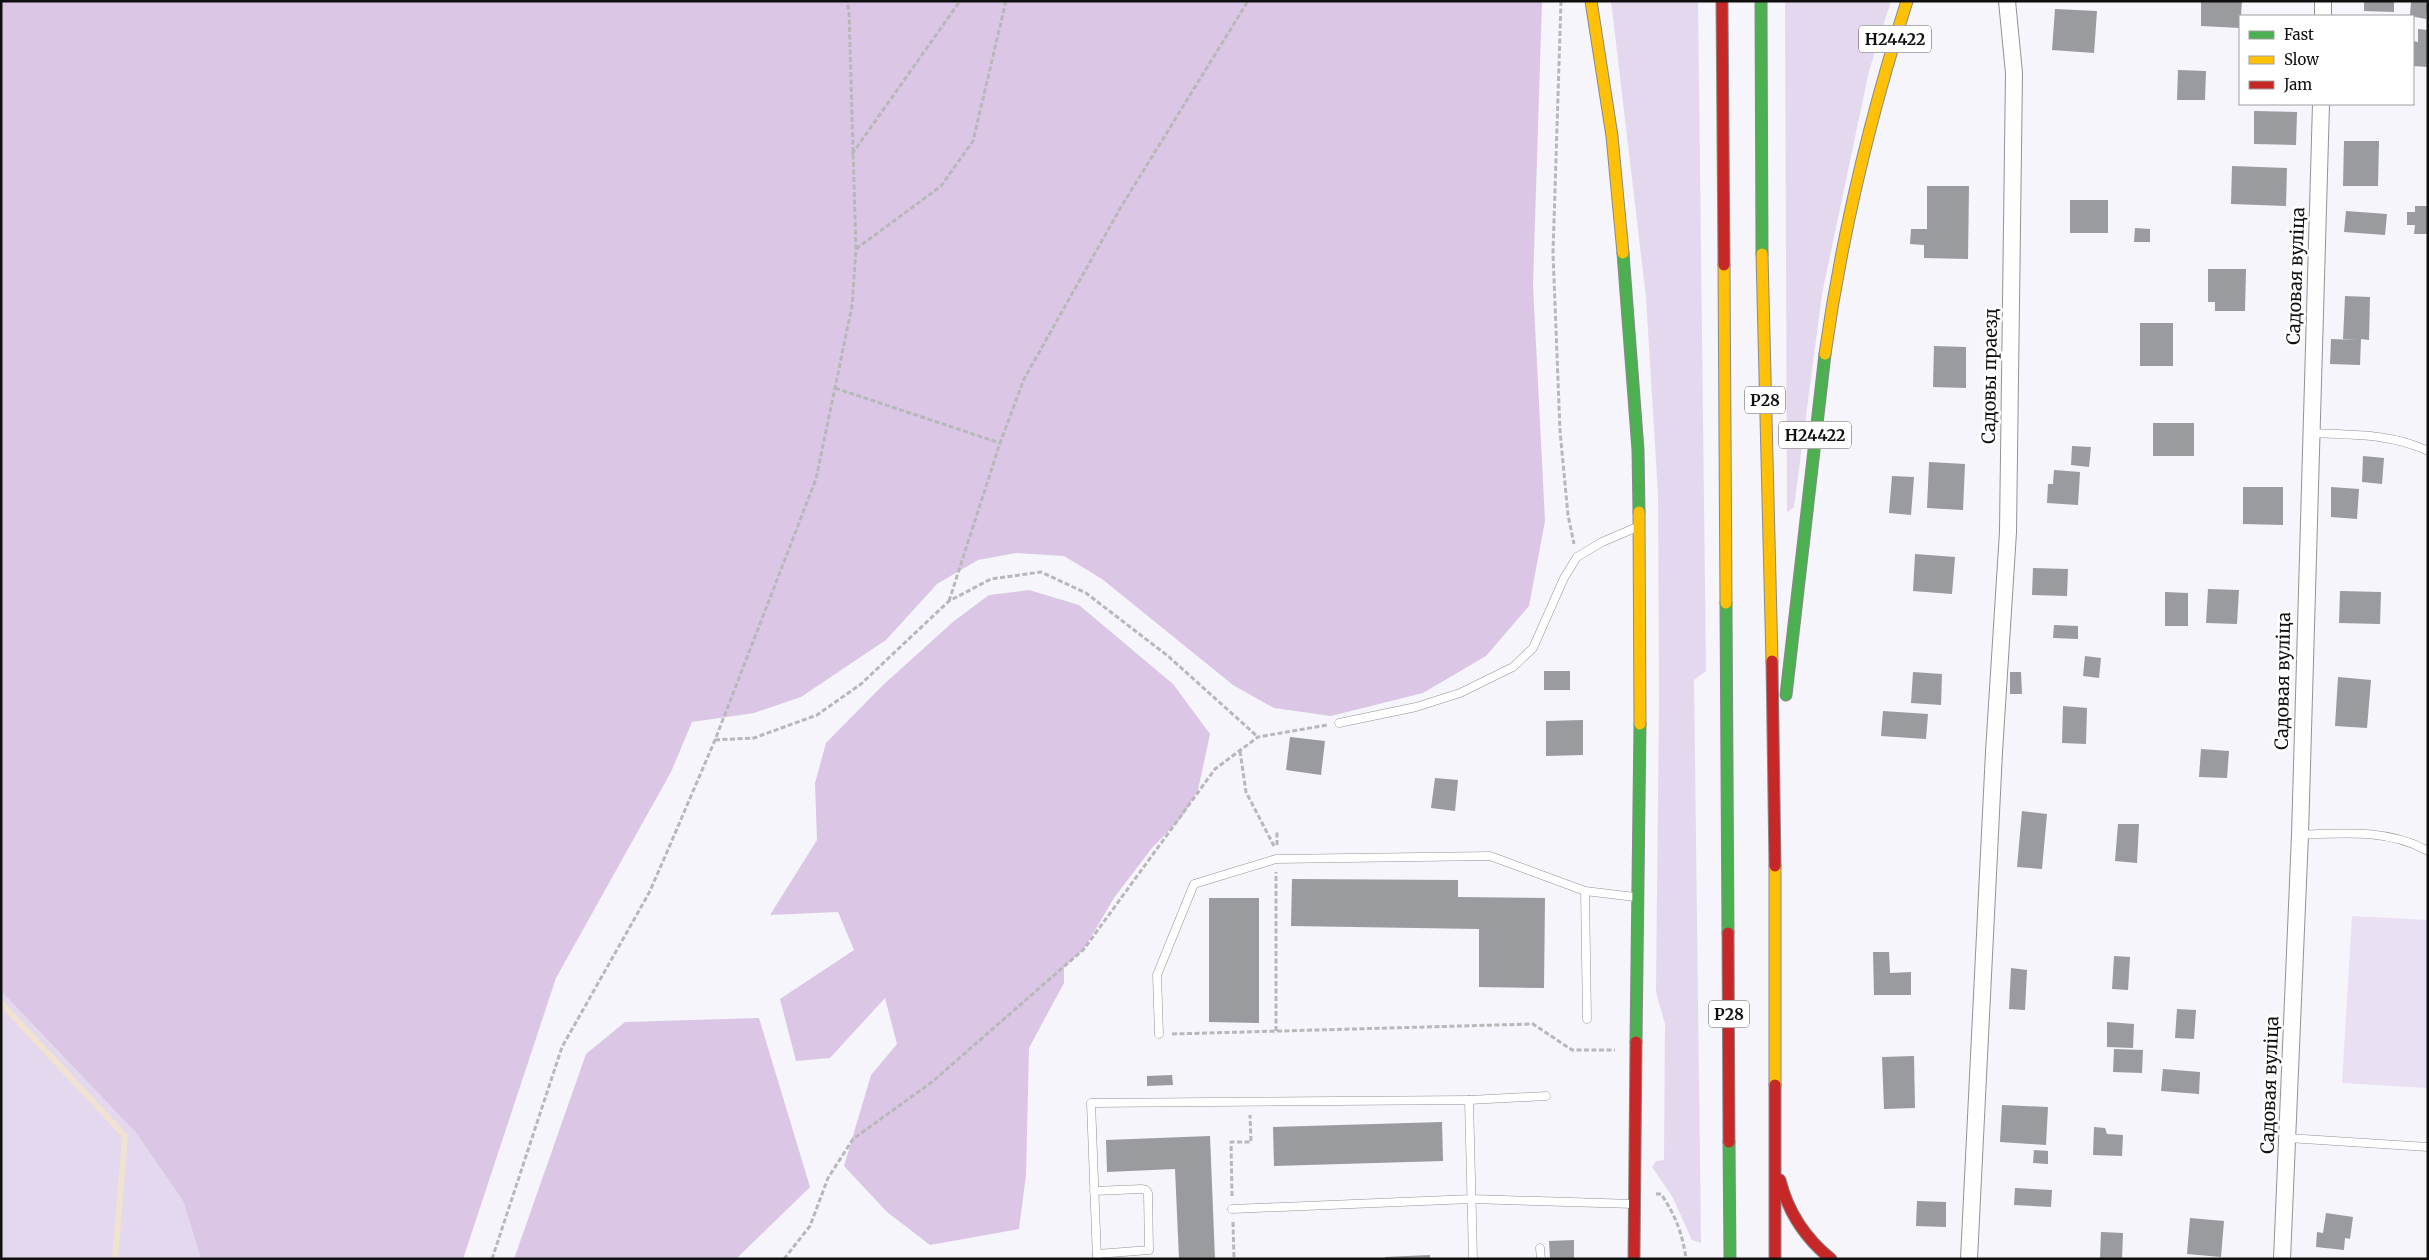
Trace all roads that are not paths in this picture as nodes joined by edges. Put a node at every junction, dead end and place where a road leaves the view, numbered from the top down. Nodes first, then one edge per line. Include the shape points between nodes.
1 (1591, 1) edge
2 (1722, 1) edge
3 (1761, 1) edge
4 (1907, 1) edge
5 (2007, 1) edge
6 (2323, 1) edge
7 (2323, 15) edge
8 (2321, 105) edge
9 (2310, 432) junction
10 (2428, 451) edge
11 (1640, 526) junction
12 (1339, 723) road end
13 (1775, 798) junction
14 (2300, 835) junction
15 (2428, 851) edge
16 (1585, 890) junction
17 (1637, 897) junction
18 (1587, 1019) dead end
19 (1159, 1034) road end
20 (1546, 1096) dead end
21 (1469, 1100) junction
22 (2288, 1138) junction
23 (2428, 1147) edge
24 (1774, 1152) junction
25 (1094, 1191) junction
26 (1471, 1199) junction
27 (1636, 1204) junction
28 (1232, 1209) road end
29 (1540, 1248) dead end
30 (1097, 1256) edge
31 (1473, 1259) edge
32 (1540, 1259) edge
33 (1634, 1259) edge
34 (1730, 1259) edge
35 (1776, 1259) edge
36 (1831, 1259) edge
37 (1969, 1259) edge
38 (2282, 1259) edge

1 - 11 main road via 1612,136 1628,292
2 - 34 main road, Р28
3 - 13 main road, Р28 via 1763,262
4 - 13 main road, Н24422 via 1883,76 1839,264 1820,392
5 - 37 street, Садовы праезд via 2014,73 2008,532
6 - 7 street
8 - 9 street, Садовая вуліца
9 - 10 lane via 2386,437 2410,442
9 - 14 street, Садовая вуліца
11 - 12 lane via 1577,557 1564,578 1533,648 1513,667 1460,693
11 - 17 main road
13 - 24 main road, Р28
14 - 15 lane via 2380,835 2403,840
14 - 22 street, Садовая вуліца
16 - 17 lane
16 - 18 lane
16 - 19 lane via 1490,856 1276,859 1194,884 1157,975
17 - 27 main road
20 - 21 lane
21 - 25 lane via 1091,1103
21 - 26 lane
22 - 23 lane
22 - 38 street, Садовая вуліца
24 - 35 main road, Р28
24 - 36 main road via 1782,1189 1796,1220 1814,1246
25 - 30 lane
25 - 30 lane via 1141,1188 1148,1193 1149,1250
26 - 27 lane
26 - 28 lane
26 - 31 lane
27 - 33 main road
29 - 32 lane

